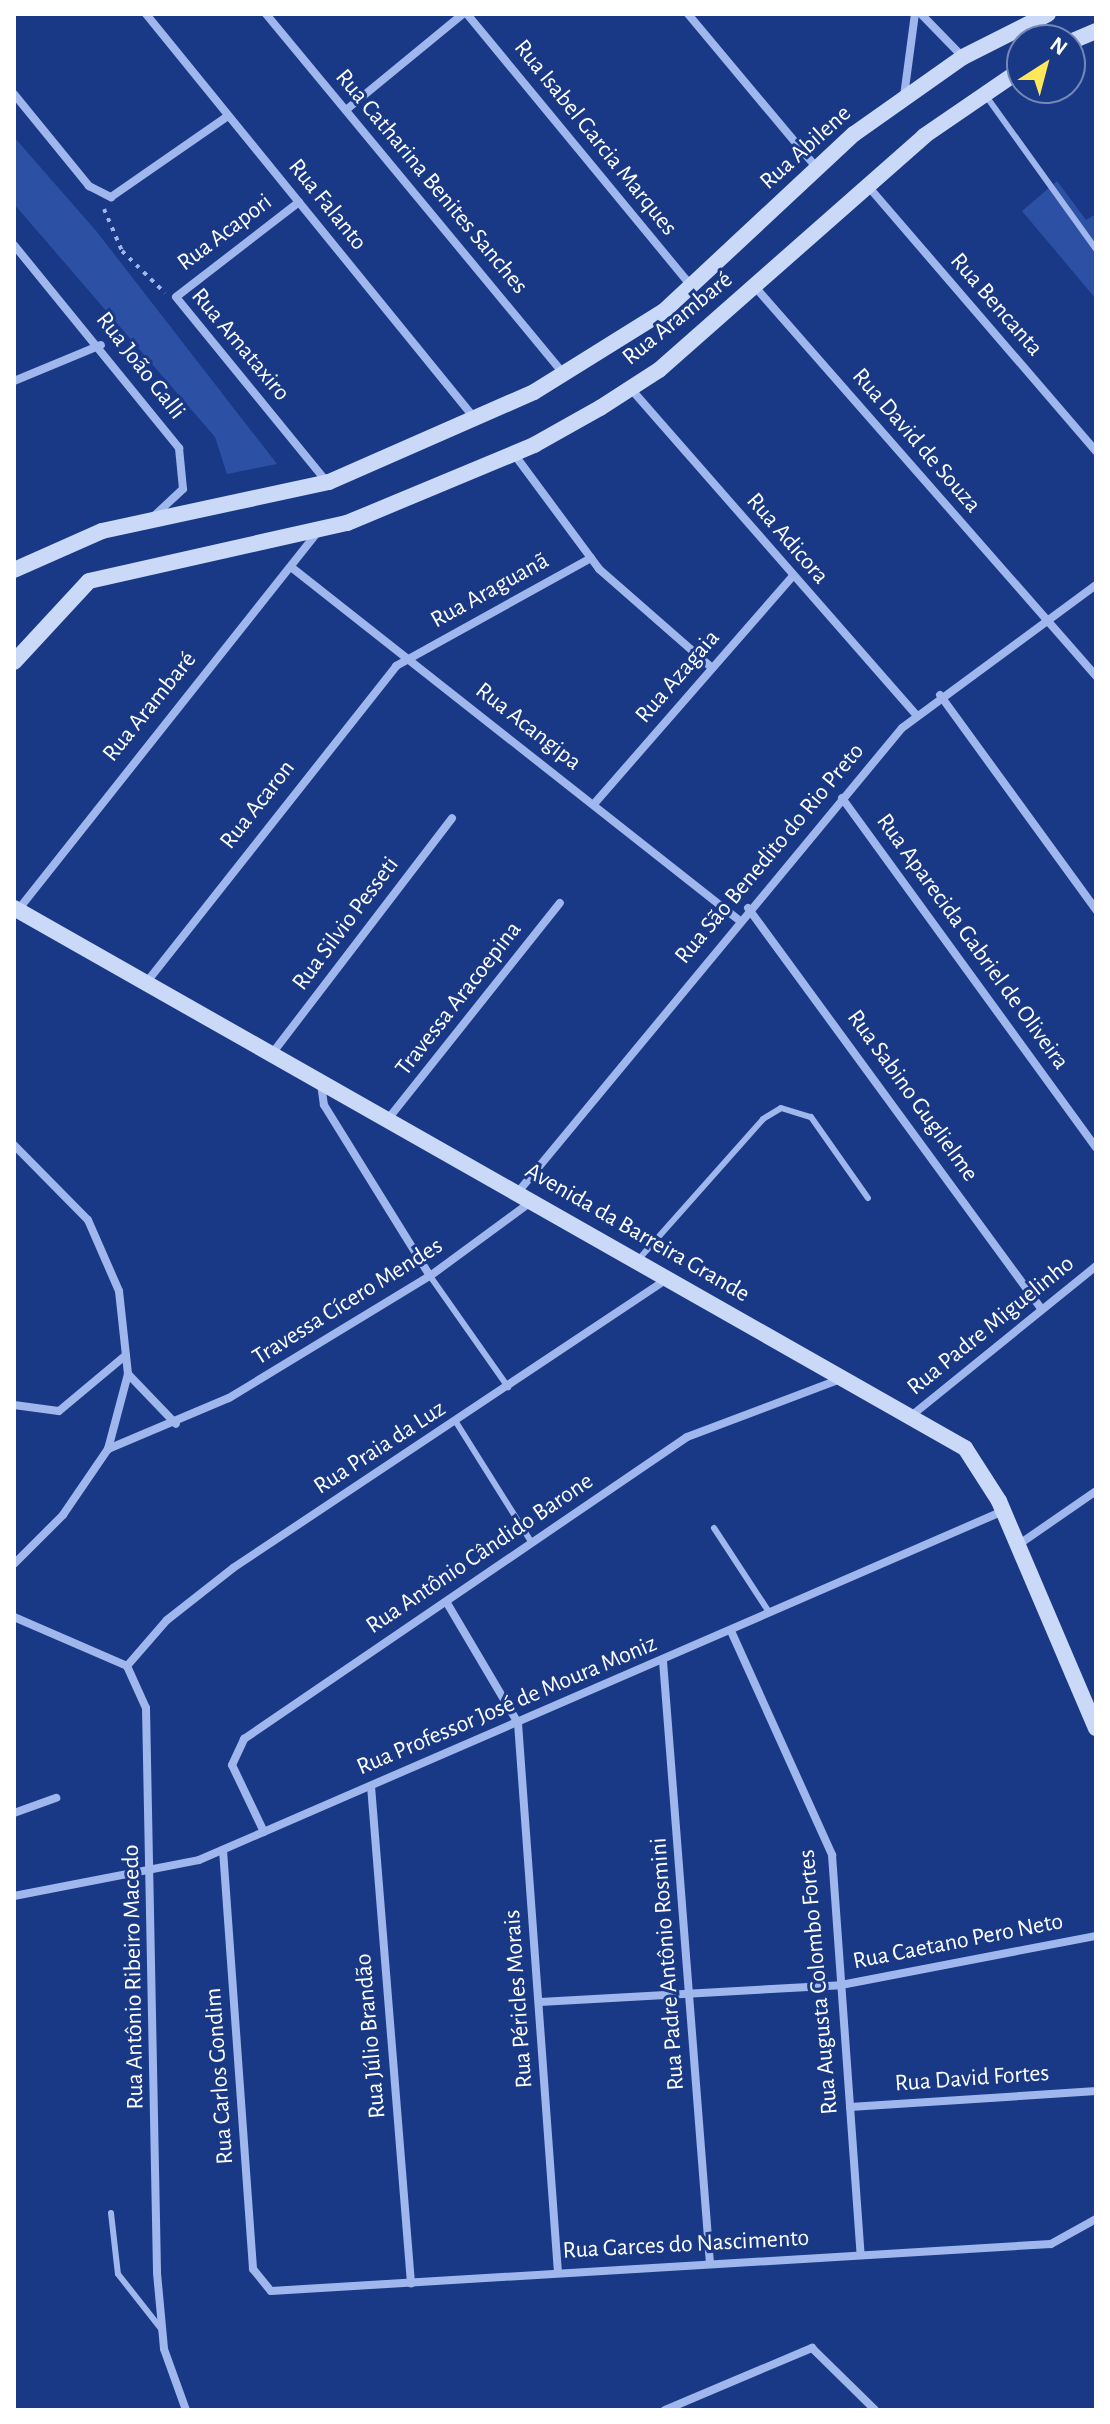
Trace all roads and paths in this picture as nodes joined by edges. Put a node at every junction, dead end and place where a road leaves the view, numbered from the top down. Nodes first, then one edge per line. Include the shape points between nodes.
1 (146, 14) edge
2 (266, 14) edge
3 (465, 14) edge
4 (688, 14) edge
5 (918, 14) edge
6 (1048, 14) edge
7 (963, 57) junction
8 (1006, 79) edge
9 (984, 93) junction
10 (14, 94) edge
11 (903, 99) junction
12 (346, 110) junction
13 (228, 116) junction
14 (816, 167) junction
15 (866, 185) junction
16 (101, 195) junction
17 (299, 202) junction
18 (14, 245) edge
19 (1096, 249) edge
20 (692, 288) junction
21 (756, 288) junction
22 (176, 297) junction
23 (101, 345) junction
24 (564, 375) junction
25 (14, 381) edge
26 (631, 388) junction
27 (477, 420) junction
28 (1096, 451) edge
29 (513, 453) junction
30 (328, 483) junction
31 (153, 517) junction
32 (318, 532) junction
33 (591, 558) junction
34 (291, 567) junction
35 (14, 570) edge
36 (793, 576) junction
37 (1096, 585) edge
38 (1050, 618) junction
39 (408, 659) junction
40 (14, 662) edge
41 (712, 668) junction
42 (1096, 676) edge
43 (940, 695) junction
44 (916, 714) junction
45 (842, 798) junction
46 (594, 804) junction
47 (452, 818) dead end
48 (560, 903) dead end
49 (748, 908) junction
50 (16, 909) edge
51 (1096, 910) edge
52 (739, 920) junction
53 (146, 983) junction
54 (271, 1055) junction
55 (321, 1084) junction
56 (388, 1119) junction
57 (14, 1145) edge
58 (1096, 1148) edge
59 (525, 1196) junction
60 (868, 1198) dead end
61 (638, 1260) junction
62 (1096, 1266) edge
63 (430, 1276) junction
64 (669, 1278) junction
65 (1042, 1309) junction
66 (126, 1355) junction
67 (128, 1374) junction
68 (844, 1378) junction
69 (508, 1387) junction
70 (14, 1405) edge
71 (911, 1416) junction
72 (456, 1422) junction
73 (176, 1424) junction
74 (108, 1449) junction
75 (1096, 1491) edge
76 (1003, 1511) junction
77 (714, 1528) dead end
78 (532, 1543) junction
79 (1018, 1545) junction
80 (14, 1564) edge
81 (447, 1603) junction
82 (769, 1612) junction
83 (14, 1617) edge
84 (731, 1631) junction
85 (663, 1661) junction
86 (127, 1666) junction
87 (518, 1723) junction
88 (1096, 1728) edge
89 (371, 1786) junction
90 (56, 1798) dead end
91 (14, 1813) edge
92 (264, 1832) junction
93 (223, 1850) junction
94 (152, 1874) junction
95 (14, 1896) edge
96 (1096, 1936) edge
97 (841, 1985) junction
98 (690, 1992) junction
99 (540, 2002) junction
100 (1096, 2091) edge
101 (850, 2107) junction
102 (111, 2213) dead end
103 (1096, 2219) edge
104 (861, 2255) junction
105 (710, 2263) junction
106 (558, 2273) junction
107 (411, 2283) junction
108 (271, 2291) joint
109 (162, 2330) junction
110 (186, 2410) edge
111 (665, 2410) edge
112 (875, 2410) edge

1 - 13 street, Rua Falanto
2 - 12 street, Rua Catharina Benites Sanches
3 - 12 street
3 - 20 street, Rua Isabel Garcia Marques
4 - 14 street
5 - 7 street
5 - 11 street
6 - 7 main road
7 - 11 main road, Rua Abilene
8 - 9 main road, Rua Arambaré
9 - 15 main road, Rua Arambaré
9 - 19 lane
10 - 16 street
11 - 14 main road, Rua Abilene
12 - 24 street, Rua Catharina Benites Sanches
13 - 16 street via 121,195
13 - 17 street, Rua Falanto
14 - 20 main road, Rua Abilene
15 - 21 main road, Rua Arambaré
15 - 28 street, Rua Bencanta
16 - 22 path, Rua Amataxiro via 122,251 141,275
17 - 22 street, Rua Acapori
17 - 27 street, Rua Falanto
18 - 23 street, Rua João Galli
20 - 24 main road, Rua Arambaré
21 - 26 main road, Rua Arambaré
21 - 38 street, Rua David de Souza
22 - 30 street, Rua Amataxiro
23 - 25 street
23 - 31 street, Rua João Galli via 186,464 183,489
24 - 27 main road, Rua Arambaré
26 - 29 main road, Rua Arambaré
26 - 36 street, Rua Adicora
27 - 30 main road, Rua Arambaré
29 - 32 main road, Rua Arambaré
29 - 33 street
30 - 31 main road, Rua Arambaré
31 - 35 main road, Rua Arambaré
32 - 34 street, Rua Arambaré
32 - 40 main road, Rua Arambaré via 111,572 73,593
33 - 39 street, Rua Araguanã
33 - 41 street via 659,628
34 - 39 street, Rua Acangipa
34 - 50 street, Rua Arambaré
36 - 41 street, Rua Azagaia
36 - 44 street, Rua Adicora
37 - 38 street, Rua São Benedito do Rio Preto
38 - 42 street, Rua David de Souza
38 - 43 street, Rua São Benedito do Rio Preto
39 - 46 street, Rua Acangipa
39 - 53 street, Rua Acaron via 387,675
41 - 46 street, Rua Azagaia
43 - 44 street, Rua São Benedito do Rio Preto
43 - 51 street
44 - 45 street, Rua São Benedito do Rio Preto
45 - 49 street, Rua São Benedito do Rio Preto
45 - 58 street, Rua Aparecida Gabriel de Oliveira
46 - 52 street, Rua Acangipa
47 - 54 street, Rua Silvio Pesseti
48 - 56 street, Travessa Aracoepina
49 - 52 street, Rua São Benedito do Rio Preto
49 - 65 street, Rua Sabino Guglielme
50 - 53 main road, Avenida da Barreira Grande
52 - 59 street, Rua São Benedito do Rio Preto
53 - 54 main road, Avenida da Barreira Grande
54 - 55 main road, Avenida da Barreira Grande
55 - 56 main road, Avenida da Barreira Grande
55 - 63 street via 324,1105
56 - 59 main road, Avenida da Barreira Grande
57 - 66 street via 88,1220 119,1291
59 - 61 main road, Avenida da Barreira Grande
59 - 63 street, Travessa Cícero Mendes
60 - 61 lane via 811,1117 781,1108 763,1119
61 - 64 main road, Avenida da Barreira Grande
62 - 65 street, Rua Padre Miguelinho
63 - 69 lane
63 - 73 street, Travessa Cícero Mendes
64 - 68 main road, Avenida da Barreira Grande
64 - 69 street, Rua Praia da Luz
65 - 71 street, Rua Padre Miguelinho
66 - 67 street
66 - 70 street via 59,1411
67 - 73 street
67 - 74 street
68 - 71 main road, Avenida da Barreira Grande
68 - 78 street, Rua Antônio Cândido Barone via 711,1423
69 - 72 street, Rua Praia da Luz
71 - 76 main road, Avenida da Barreira Grande via 965,1448
72 - 78 lane
72 - 86 street, Rua Praia da Luz via 233,1568 167,1620
73 - 74 street, Travessa Cícero Mendes via 136,1432
74 - 80 street via 63,1515
75 - 79 street
76 - 79 main road, Avenida da Barreira Grande
76 - 82 street, Rua Professor José de Moura Moniz
77 - 82 lane
78 - 81 street, Rua Antônio Cândido Barone
79 - 88 main road, Avenida da Barreira Grande
81 - 87 street
81 - 92 street, Rua Antônio Cândido Barone via 233,1750 232,1765
82 - 84 street, Rua Professor José de Moura Moniz
83 - 86 street
84 - 85 street, Rua Professor José de Moura Moniz
84 - 97 street, Rua Augusta Colombo Fortes via 826,1833
85 - 87 street, Rua Professor José de Moura Moniz
85 - 98 street, Rua Padre Antônio Rosmini
86 - 94 street, Rua Antônio Ribeiro Macedo via 140,1689 151,1747
87 - 89 street, Rua Professor José de Moura Moniz
87 - 99 street, Rua Péricles Morais
89 - 92 street, Rua Professor José de Moura Moniz
89 - 107 street, Rua Júlio Brandão
90 - 91 street
92 - 93 street, Rua Professor José de Moura Moniz
93 - 94 street, Rua Professor José de Moura Moniz
93 - 108 street, Rua Carlos Gondim via 253,2269
94 - 95 street, Rua Professor José de Moura Moniz
94 - 109 street, Rua Antônio Ribeiro Macedo
96 - 97 street, Rua Caetano Pero Neto
97 - 98 street, Rua Caetano Pero Neto
97 - 101 street, Rua Augusta Colombo Fortes
98 - 99 street, Rua Caetano Pero Neto
98 - 105 street, Rua Padre Antônio Rosmini
99 - 106 street, Rua Péricles Morais
100 - 101 street, Rua David Fortes
101 - 104 street, Rua Augusta Colombo Fortes
102 - 109 lane via 118,2274
103 - 104 street, Rua Garces do Nascimento via 1051,2244
104 - 105 street, Rua Garces do Nascimento
105 - 106 street, Rua Garces do Nascimento
106 - 107 street, Rua Garces do Nascimento
107 - 108 street, Rua Garces do Nascimento
109 - 110 street, Rua Antônio Ribeiro Macedo
111 - 112 street via 801,2348 826,2355

